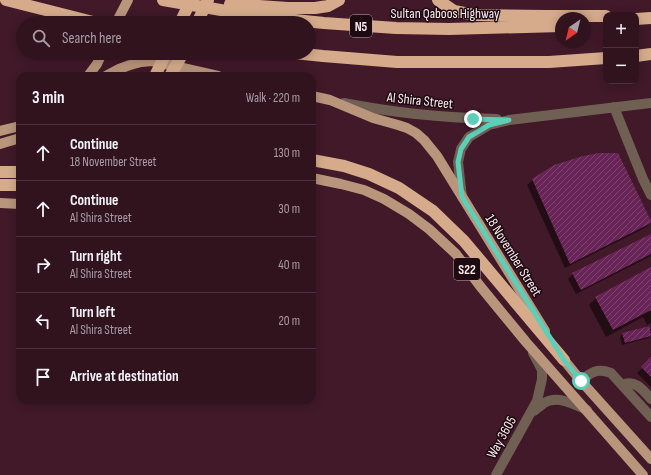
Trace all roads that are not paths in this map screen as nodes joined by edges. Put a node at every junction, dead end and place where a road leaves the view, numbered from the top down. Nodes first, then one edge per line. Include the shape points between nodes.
1 (6, 0) edge
2 (128, 0) edge
3 (164, 0) edge
4 (180, 0) edge
5 (191, 0) edge
6 (208, 0) edge
7 (339, 0) edge
8 (438, 0) edge
9 (69, 16) edge
10 (120, 16) edge
11 (183, 16) edge
12 (200, 16) edge
13 (256, 16) edge
14 (603, 16) edge
15 (639, 16) edge
16 (651, 17) edge
17 (639, 19) edge
18 (316, 22) edge
19 (603, 22) edge
20 (591, 23) edge
21 (555, 26) edge
22 (651, 54) edge
23 (316, 55) edge
24 (639, 56) edge
25 (603, 58) edge
26 (99, 60) edge
27 (163, 60) edge
28 (179, 60) edge
29 (181, 60) edge
30 (91, 72) edge
31 (113, 72) edge
32 (157, 72) edge
33 (172, 72) edge
34 (178, 72) edge
35 (199, 72) edge
36 (316, 97) edge
37 (330, 100) junction
38 (651, 103) edge
39 (614, 107) junction
40 (509, 120) junction
41 (16, 127) edge
42 (0, 131) edge
43 (16, 139) edge
44 (0, 144) edge
45 (316, 161) edge
46 (0, 172) edge
47 (16, 172) edge
48 (316, 179) edge
49 (0, 185) edge
50 (16, 185) edge
51 (651, 195) edge
52 (462, 197) junction
53 (0, 203) edge
54 (16, 204) edge
55 (526, 342) junction
56 (564, 360) junction
57 (581, 381) junction
58 (622, 385) junction
59 (651, 398) edge
60 (587, 410) junction
61 (531, 413) junction
62 (651, 417) edge
63 (651, 459) edge
64 (496, 475) edge
65 (643, 475) edge

1 - 9 highway
2 - 10 main road
3 - 13 highway, Sultan Qaboos Highway / N5
4 - 7 highway via 315,8 328,6
5 - 11 highway, bridge
6 - 12 highway, bridge
8 - 14 highway via 454,11 475,15
15 - 16 highway
16 - 17 highway
18 - 21 highway, Sultan Qaboos Highway / N5 via 449,29
19 - 20 highway
22 - 24 highway
23 - 25 highway via 397,62 549,62
26 - 30 main road
27 - 32 highway, bridge
28 - 33 highway, bridge
29 - 34 highway
31 - 35 main road via 130,64 152,62
36 - 37 main road, 18 November Street
37 - 40 street, Al Shira Street via 437,116
37 - 52 main road, 18 November Street / S22 via 373,118 398,124 416,134 431,148
38 - 39 street, Al Shira Street
39 - 40 street, Al Shira Street
39 - 51 street
40 - 52 street, Al Shira Street via 489,125 469,137 461,149 458,162
41 - 42 main road
43 - 44 main road
45 - 56 highway via 369,174 399,188 433,211 464,241
46 - 47 highway
48 - 55 main road, S22 via 371,193 409,214 429,229 456,254
49 - 50 highway
52 - 56 main road, 18 November Street / S22
53 - 54 main road
55 - 60 main road, S22
55 - 61 street, Way 3605 via 542,370 540,392
56 - 57 main road, 18 November Street / S22
57 - 58 street via 594,372 605,371 611,373
57 - 63 main road, 18 November Street / S22
58 - 59 street via 637,385
58 - 62 street
60 - 61 street, Way 3605 via 556,400 545,402
60 - 65 main road, S22
61 - 64 street, Way 3605

